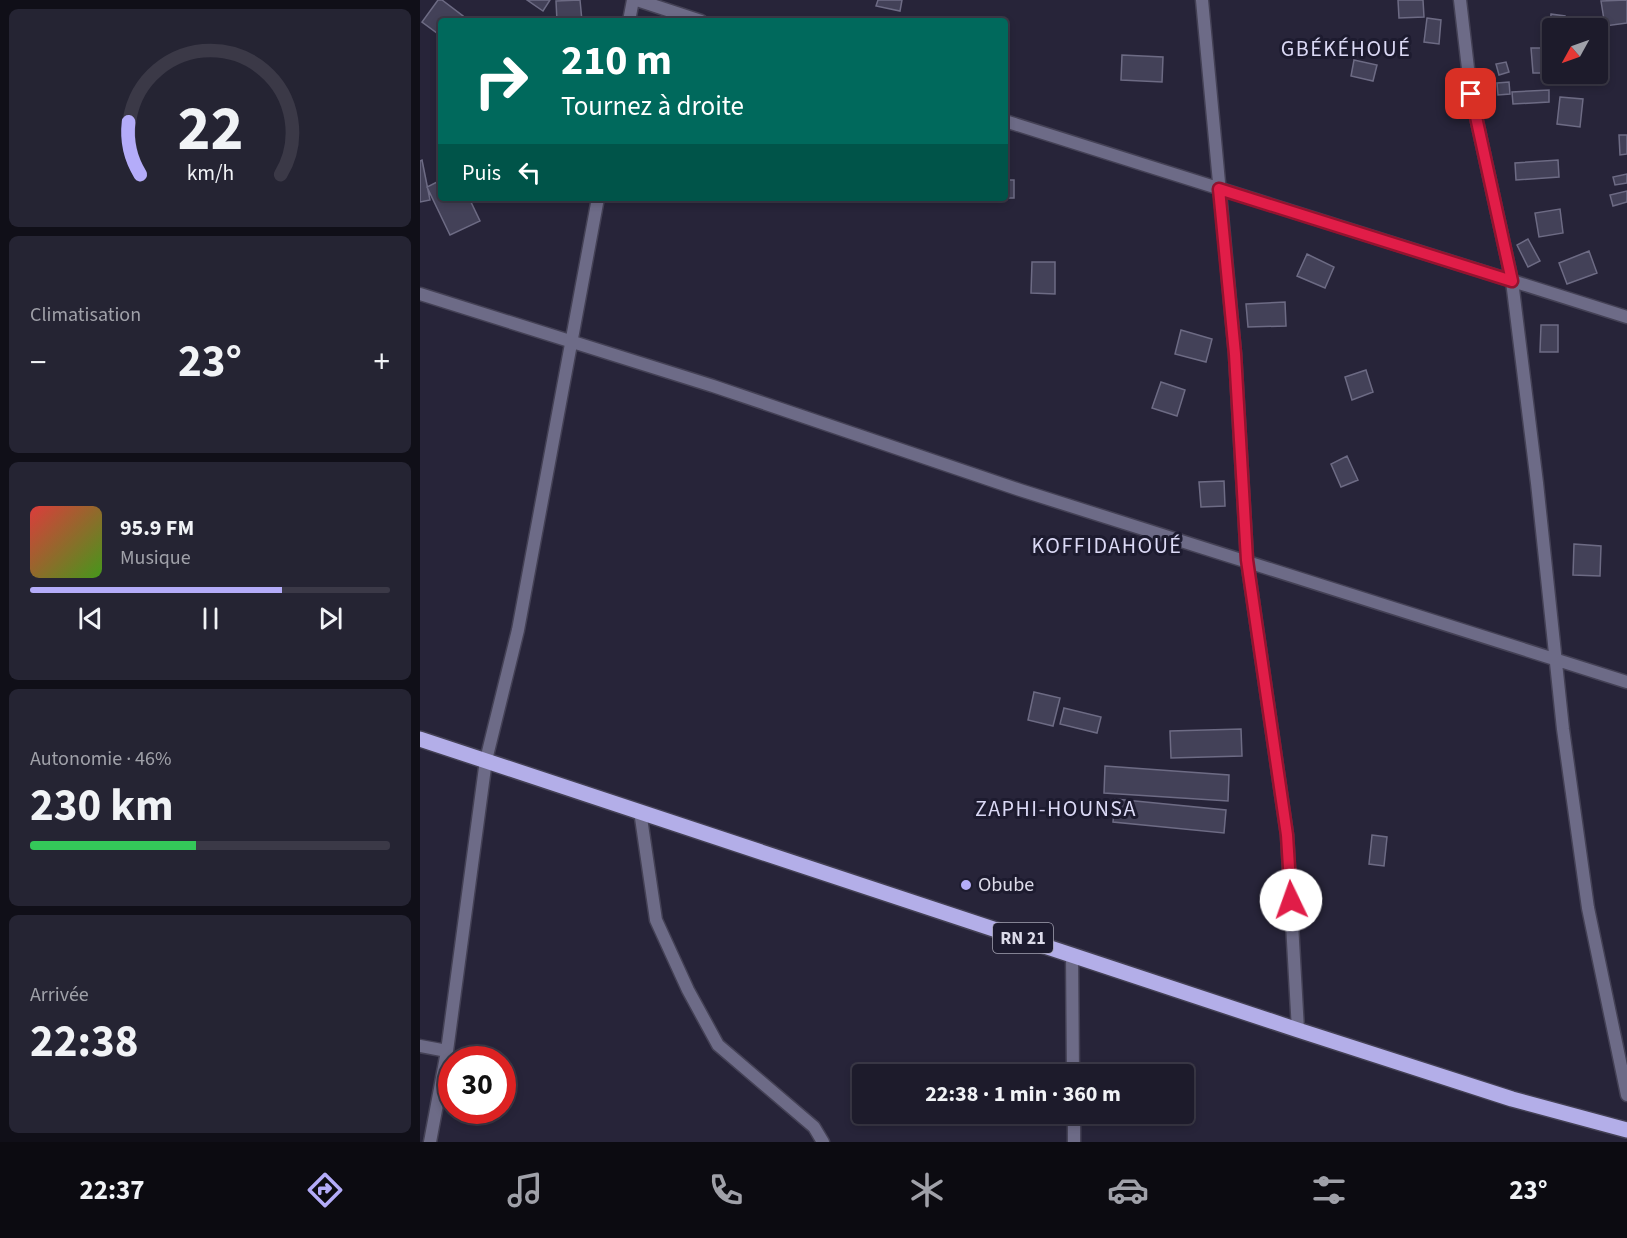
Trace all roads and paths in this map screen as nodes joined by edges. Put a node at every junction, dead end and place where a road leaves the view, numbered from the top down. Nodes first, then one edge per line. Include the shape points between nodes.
1 (635, 0) edge
2 (1202, 0) edge
3 (1460, 0) edge
4 (630, 18) edge
5 (691, 18) edge
6 (1008, 122) edge
7 (1219, 189) junction
8 (597, 201) edge
9 (1512, 281) junction
10 (420, 294) edge
11 (1627, 317) edge
12 (572, 341) junction
13 (1247, 560) junction
14 (1556, 659) junction
15 (1627, 682) edge
16 (420, 739) edge
17 (486, 760) junction
18 (640, 811) junction
19 (1072, 954) junction
20 (1298, 1030) junction
21 (420, 1046) edge
22 (448, 1046) edge
23 (438, 1050) edge
24 (1073, 1064) edge
25 (1627, 1095) edge
26 (438, 1100) edge
27 (1074, 1124) edge
28 (1627, 1130) edge
29 (430, 1142) edge
30 (824, 1142) edge
31 (1074, 1142) edge

1 - 4 street
1 - 5 street
2 - 7 street
3 - 9 street via 1471,94
6 - 7 street
7 - 9 street
7 - 13 street via 1235,354
8 - 12 street
9 - 11 street
9 - 14 street
10 - 12 street
12 - 13 street via 1020,490
12 - 17 street via 518,630
13 - 14 street
13 - 20 street via 1287,835
14 - 15 street
14 - 25 street via 1588,908
16 - 17 main road, RN 21
17 - 18 main road, RN 21
17 - 22 street
18 - 19 main road, RN 21
18 - 30 street via 656,920 718,1045 814,1127
19 - 20 main road, RN 21
19 - 24 street
20 - 28 main road, RN 21 via 1512,1099
21 - 23 street
26 - 29 street
27 - 31 street

